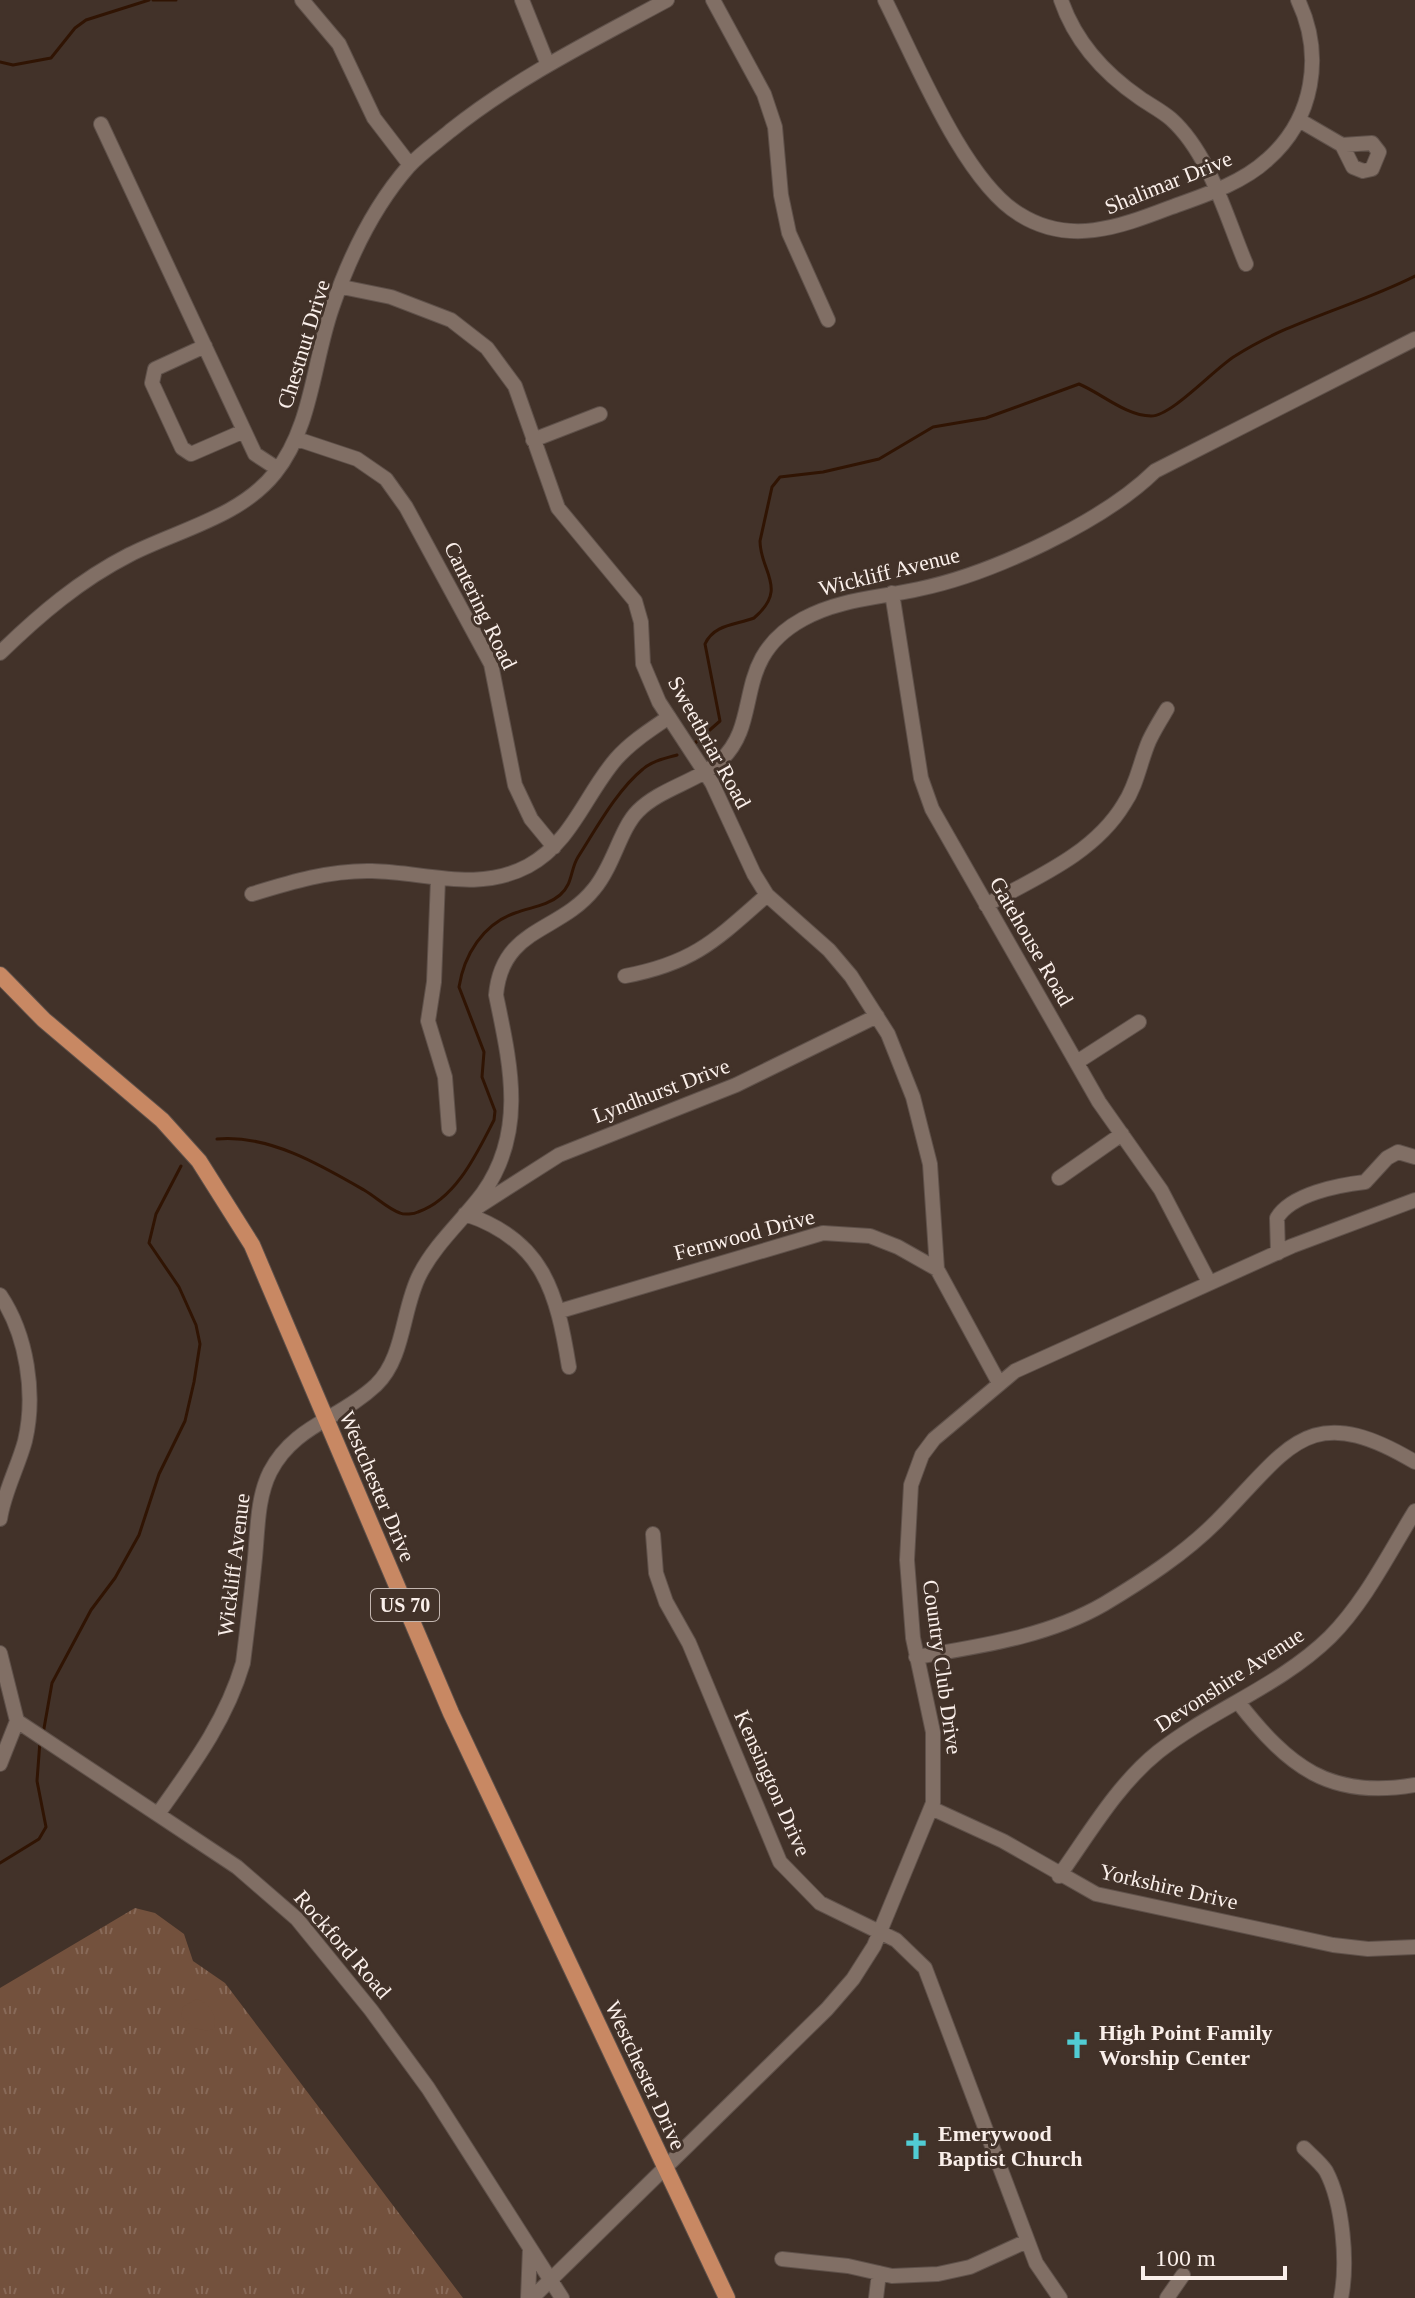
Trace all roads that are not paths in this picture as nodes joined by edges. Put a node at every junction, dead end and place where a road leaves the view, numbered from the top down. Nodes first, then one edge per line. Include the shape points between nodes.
1 (522, 0) edge
2 (667, 0) edge
3 (713, 0) edge
4 (885, 0) edge
5 (1061, 0) edge
6 (1298, 0) edge
7 (309, 2) edge
8 (548, 65) junction
9 (1299, 120) junction
10 (101, 124) dead end
11 (1342, 145) dead end
12 (410, 165) junction
13 (1215, 190) junction
14 (1246, 264) dead end
15 (342, 287) junction
16 (828, 320) dead end
17 (1415, 339) edge
18 (205, 346) junction
19 (600, 414) dead end
20 (244, 431) junction
21 (297, 439) junction
22 (533, 440) junction
23 (278, 469) junction
24 (892, 593) junction
25 (0, 653) edge
26 (1167, 709) dead end
27 (669, 717) junction
28 (704, 772) junction
29 (554, 847) junction
30 (438, 879) junction
31 (252, 894) dead end
32 (767, 895) junction
33 (986, 905) junction
34 (0, 975) edge
35 (625, 976) dead end
36 (877, 1016) junction
37 (1139, 1022) dead end
38 (1077, 1062) junction
39 (449, 1129) dead end
40 (1122, 1134) junction
41 (1415, 1157) edge
42 (1059, 1178) dead end
43 (1415, 1200) edge
44 (465, 1214) junction
45 (1278, 1253) junction
46 (937, 1269) junction
47 (1209, 1282) junction
48 (0, 1295) edge
49 (560, 1311) junction
50 (569, 1367) dead end
51 (999, 1383) junction
52 (325, 1420) junction
53 (1415, 1462) edge
54 (1415, 1511) edge
55 (0, 1519) edge
56 (653, 1534) dead end
57 (0, 1653) edge
58 (916, 1657) junction
59 (1238, 1702) junction
60 (17, 1721) junction
61 (0, 1764) edge
62 (1415, 1785) edge
63 (931, 1808) junction
64 (158, 1814) junction
65 (1059, 1876) junction
66 (880, 1933) junction
67 (1415, 1947) edge
68 (1304, 2148) dead end
69 (665, 2168) junction
70 (1027, 2241) junction
71 (530, 2247) junction
72 (782, 2259) dead end
73 (879, 2273) junction
74 (1183, 2275) dead end
75 (550, 2280) junction
76 (530, 2298) edge
77 (562, 2298) edge
78 (727, 2298) edge
79 (876, 2298) edge
80 (1060, 2298) edge
81 (1167, 2298) edge
82 (1341, 2298) edge

1 - 8 street
2 - 8 street, Chestnut Drive
3 - 16 street via 764,94 775,127 789,233
4 - 13 street, Shalimar Drive via 964,152 988,188 1020,215 1052,229 1094,232
5 - 13 street via 1092,57 1170,118 1188,139
6 - 9 street, Shalimar Drive via 1313,49 1308,97
7 - 12 street via 339,44 374,118
8 - 12 street, Chestnut Drive via 479,108
9 - 11 street
9 - 13 street, Shalimar Drive via 1266,162
10 - 18 street
12 - 15 street, Chestnut Drive via 363,232
13 - 14 street
15 - 21 street, Chestnut Drive via 332,306
15 - 22 street, Sweetbriar Road via 391,297 471,333 515,386
17 - 24 street, Wickliff Avenue via 1155,471 1121,502 1083,525 957,580
18 - 20 street
18 - 20 street via 155,369 152,383 182,448 191,454
19 - 22 street
20 - 23 street via 255,454
21 - 23 street, Chestnut Drive
21 - 29 street, Cantering Road via 357,459 386,479 406,507 491,664 515,785 531,819
22 - 27 street, Sweetbriar Road via 564,517 635,601 643,664
23 - 25 street, Chestnut Drive via 246,500 92,576 39,615
24 - 28 street, Wickliff Avenue via 825,607 778,638 751,680 736,741
24 - 33 street, Gatehouse Road via 921,778 932,809
26 - 33 street via 1115,819 1064,862
27 - 28 street, Sweetbriar Road
27 - 29 street via 617,758
28 - 32 street, Sweetbriar Road
28 - 44 street, Wickliff Avenue via 640,809 591,894 521,940 504,961 496,995 511,1068 513,1113 503,1154 485,1190
29 - 30 street via 502,876
30 - 31 street via 371,871 309,876
30 - 39 street via 428,1021 445,1077
32 - 35 street via 714,942 667,968
32 - 36 street, Sweetbriar Road via 829,950
33 - 38 street, Gatehouse Road
34 - 52 main road, Westchester Drive / US 70 via 44,1020 162,1120 199,1161 252,1245
36 - 44 street, Lyndhurst Drive via 736,1085 559,1155
36 - 46 street, Sweetbriar Road via 922,1129 930,1164
37 - 38 street
38 - 40 street, Gatehouse Road
40 - 42 street
40 - 47 street, Gatehouse Road via 1161,1190
41 - 45 street via 1398,1152 1365,1182 1290,1204 1277,1218
43 - 45 street, Country Club Drive
44 - 49 street via 497,1227 525,1249 545,1275
44 - 52 street, Wickliff Avenue via 420,1273 393,1357 377,1384
45 - 47 street, Country Club Drive
46 - 49 street, Fernwood Drive via 870,1236 823,1233
46 - 51 street, Sweetbriar Road
47 - 51 street, Country Club Drive
48 - 55 street via 22,1343 29,1400 25,1440
49 - 50 street
51 - 58 street, Country Club Drive via 934,1439 914,1474 907,1560
52 - 64 street, Wickliff Avenue via 294,1438 269,1475 260,1503 236,1686 202,1751
52 - 69 main road, Westchester Drive / US 70 via 451,1713
53 - 58 street via 1367,1437 1337,1432 1309,1438 1270,1462 1184,1550 1103,1604 1015,1639
54 - 59 street, Devonshire Avenue via 1340,1627
56 - 66 street, Kensington Drive via 656,1573 666,1602 689,1643 780,1862 820,1903
57 - 60 street
58 - 63 street, Country Club Drive via 933,1732
59 - 62 street via 1271,1744 1312,1773 1368,1789
59 - 65 street, Devonshire Avenue via 1142,1766
60 - 61 street
60 - 64 street, Rockford Road
63 - 65 street, Yorkshire Drive via 1003,1841
63 - 66 street, Country Club Drive
64 - 71 street, Rockford Road via 237,1867 297,1919 428,2088
65 - 67 street, Yorkshire Drive via 1096,1894 1333,1945
66 - 69 street, Country Club Drive via 853,1979 827,2009
66 - 70 street, Kensington Drive via 906,1947 925,1968
68 - 82 street via 1326,2171 1340,2220 1345,2260
69 - 75 street, Country Club Drive
69 - 78 main road, Westchester Drive / US 70
70 - 73 street via 970,2267 938,2274
70 - 80 street, Kensington Drive
71 - 75 street, Rockford Road
71 - 76 street
72 - 73 street
73 - 79 street
74 - 81 street
75 - 76 street, Country Club Drive
75 - 77 street, Rockford Road

